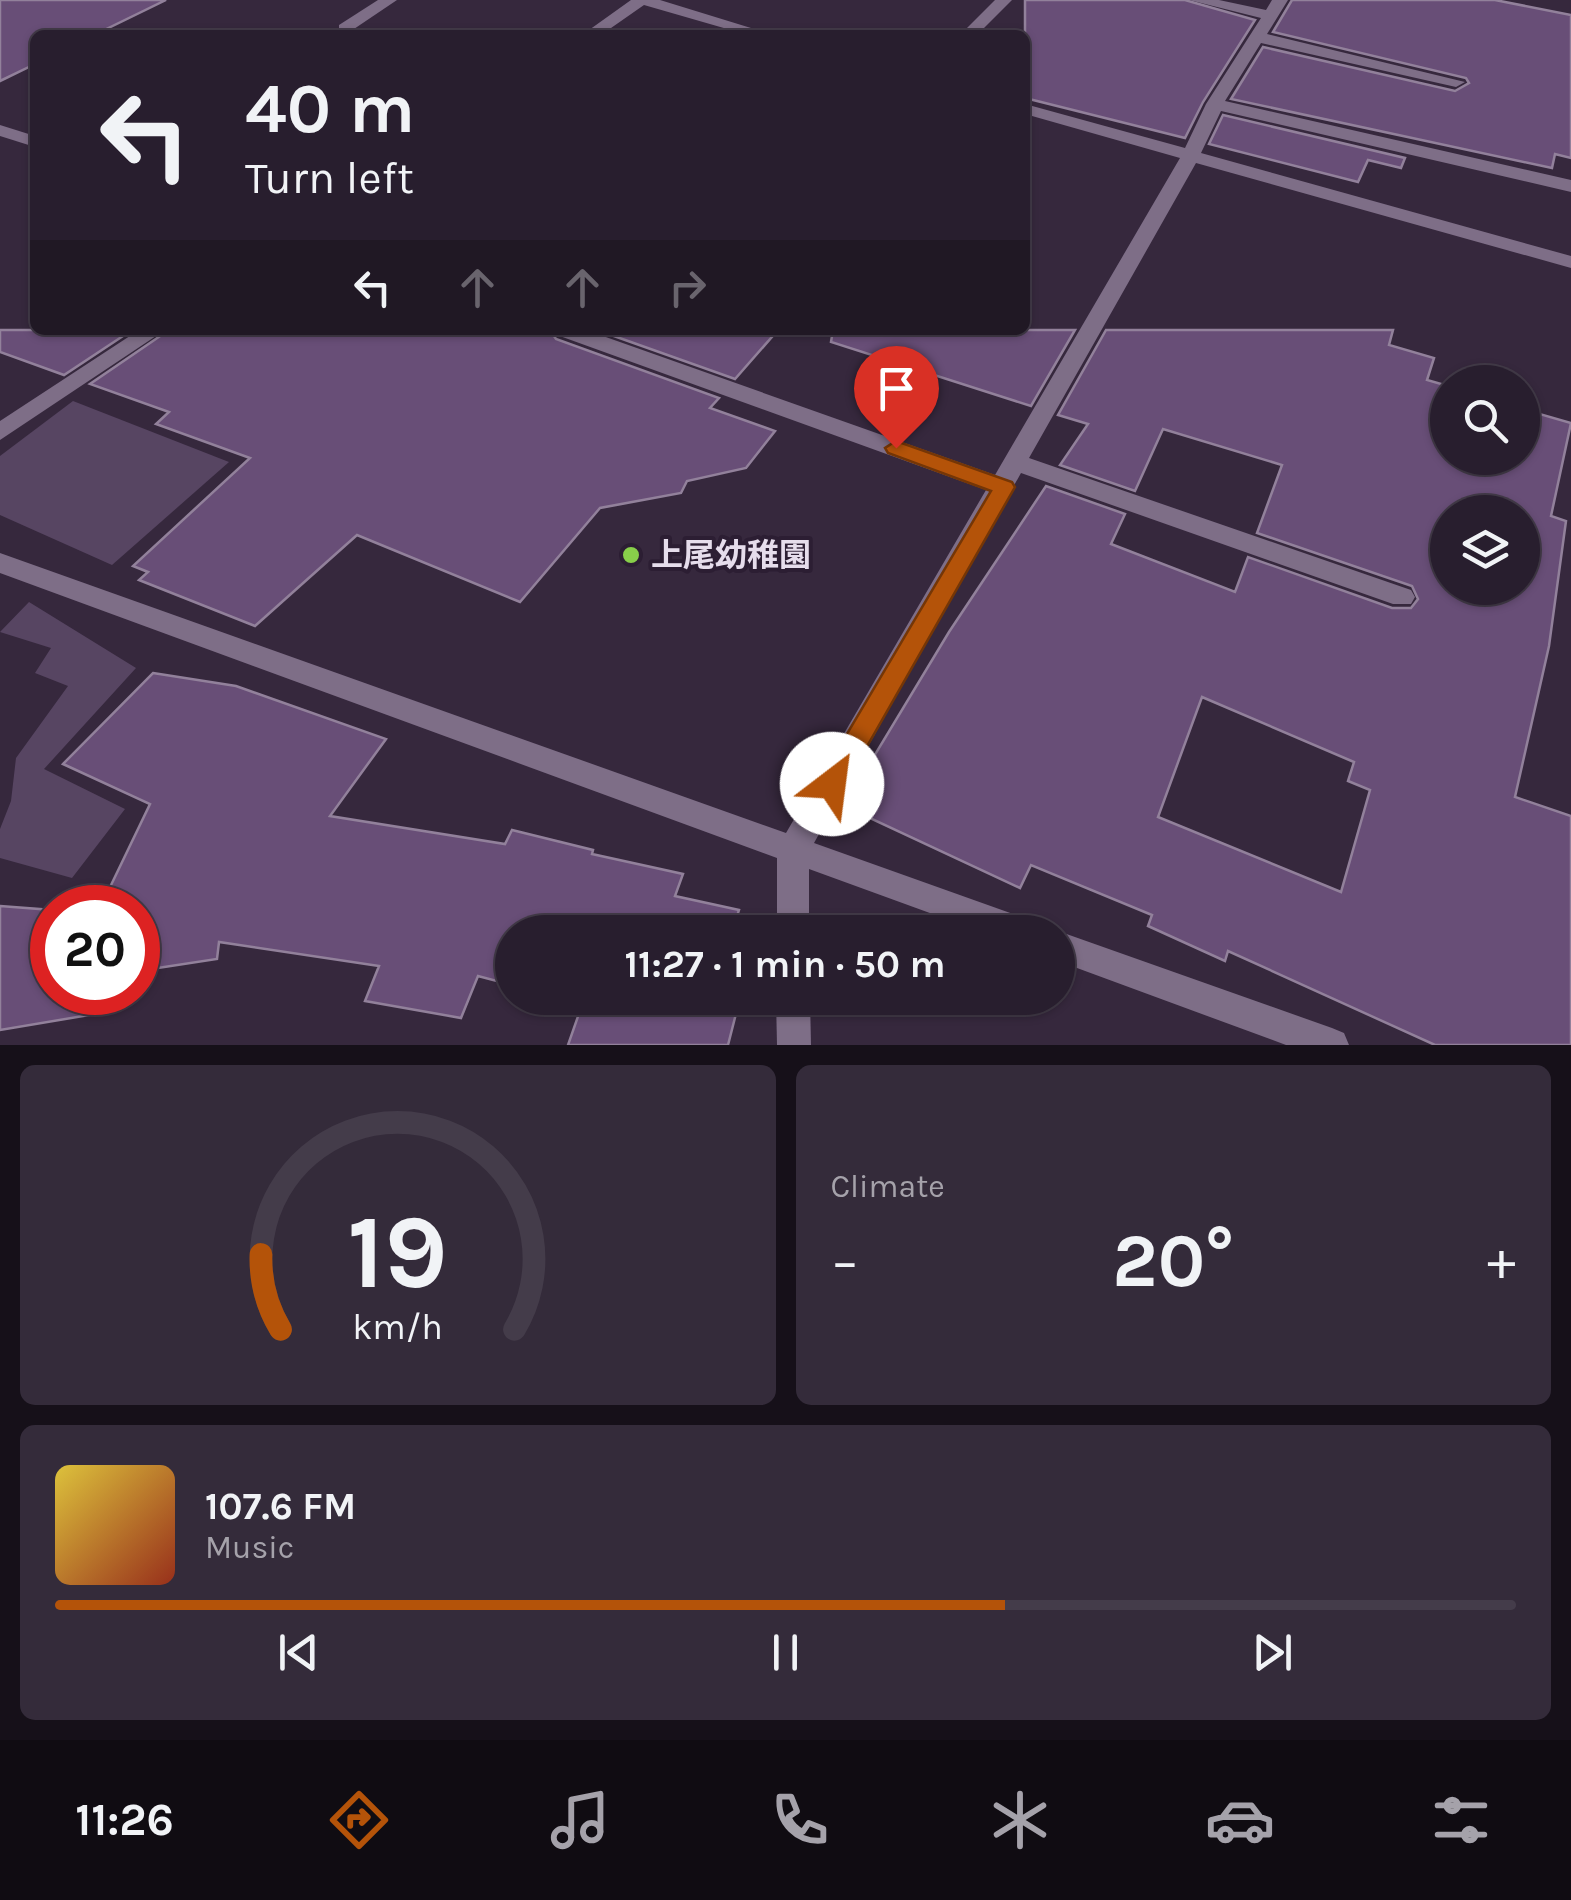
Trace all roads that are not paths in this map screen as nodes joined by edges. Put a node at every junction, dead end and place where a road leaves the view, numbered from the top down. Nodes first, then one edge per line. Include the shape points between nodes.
1 (390, 0) edge
2 (642, 0) edge
3 (1004, 0) edge
4 (1196, 0) edge
5 (1280, 0) edge
6 (1270, 16) junction
7 (344, 28) dead end
8 (597, 30) edge
9 (748, 30) edge
10 (973, 30) edge
11 (1258, 36) junction
12 (1456, 82) dead end
13 (1214, 104) junction
14 (1030, 110) edge
15 (0, 130) edge
16 (30, 140) edge
17 (1190, 156) junction
18 (1571, 186) edge
19 (1571, 262) edge
20 (146, 335) edge
21 (579, 335) edge
22 (0, 432) edge
23 (1018, 463) junction
24 (1004, 487) junction
25 (0, 563) edge
26 (1402, 597) dead end
27 (794, 850) junction
28 (794, 915) edge
29 (975, 915) edge
30 (1075, 952) edge
31 (794, 1015) edge
32 (794, 1045) edge
33 (1332, 1045) edge

1 - 7 street
2 - 8 street
2 - 9 street
3 - 10 street
4 - 6 street
5 - 6 street
6 - 11 street
11 - 12 street
11 - 13 street
13 - 17 street
13 - 18 street
14 - 17 street
15 - 16 street
17 - 19 street
17 - 23 street
20 - 22 street
21 - 24 street
23 - 24 street
23 - 26 street
24 - 27 street
25 - 27 street
27 - 28 street
27 - 29 street
30 - 33 street
31 - 32 street

